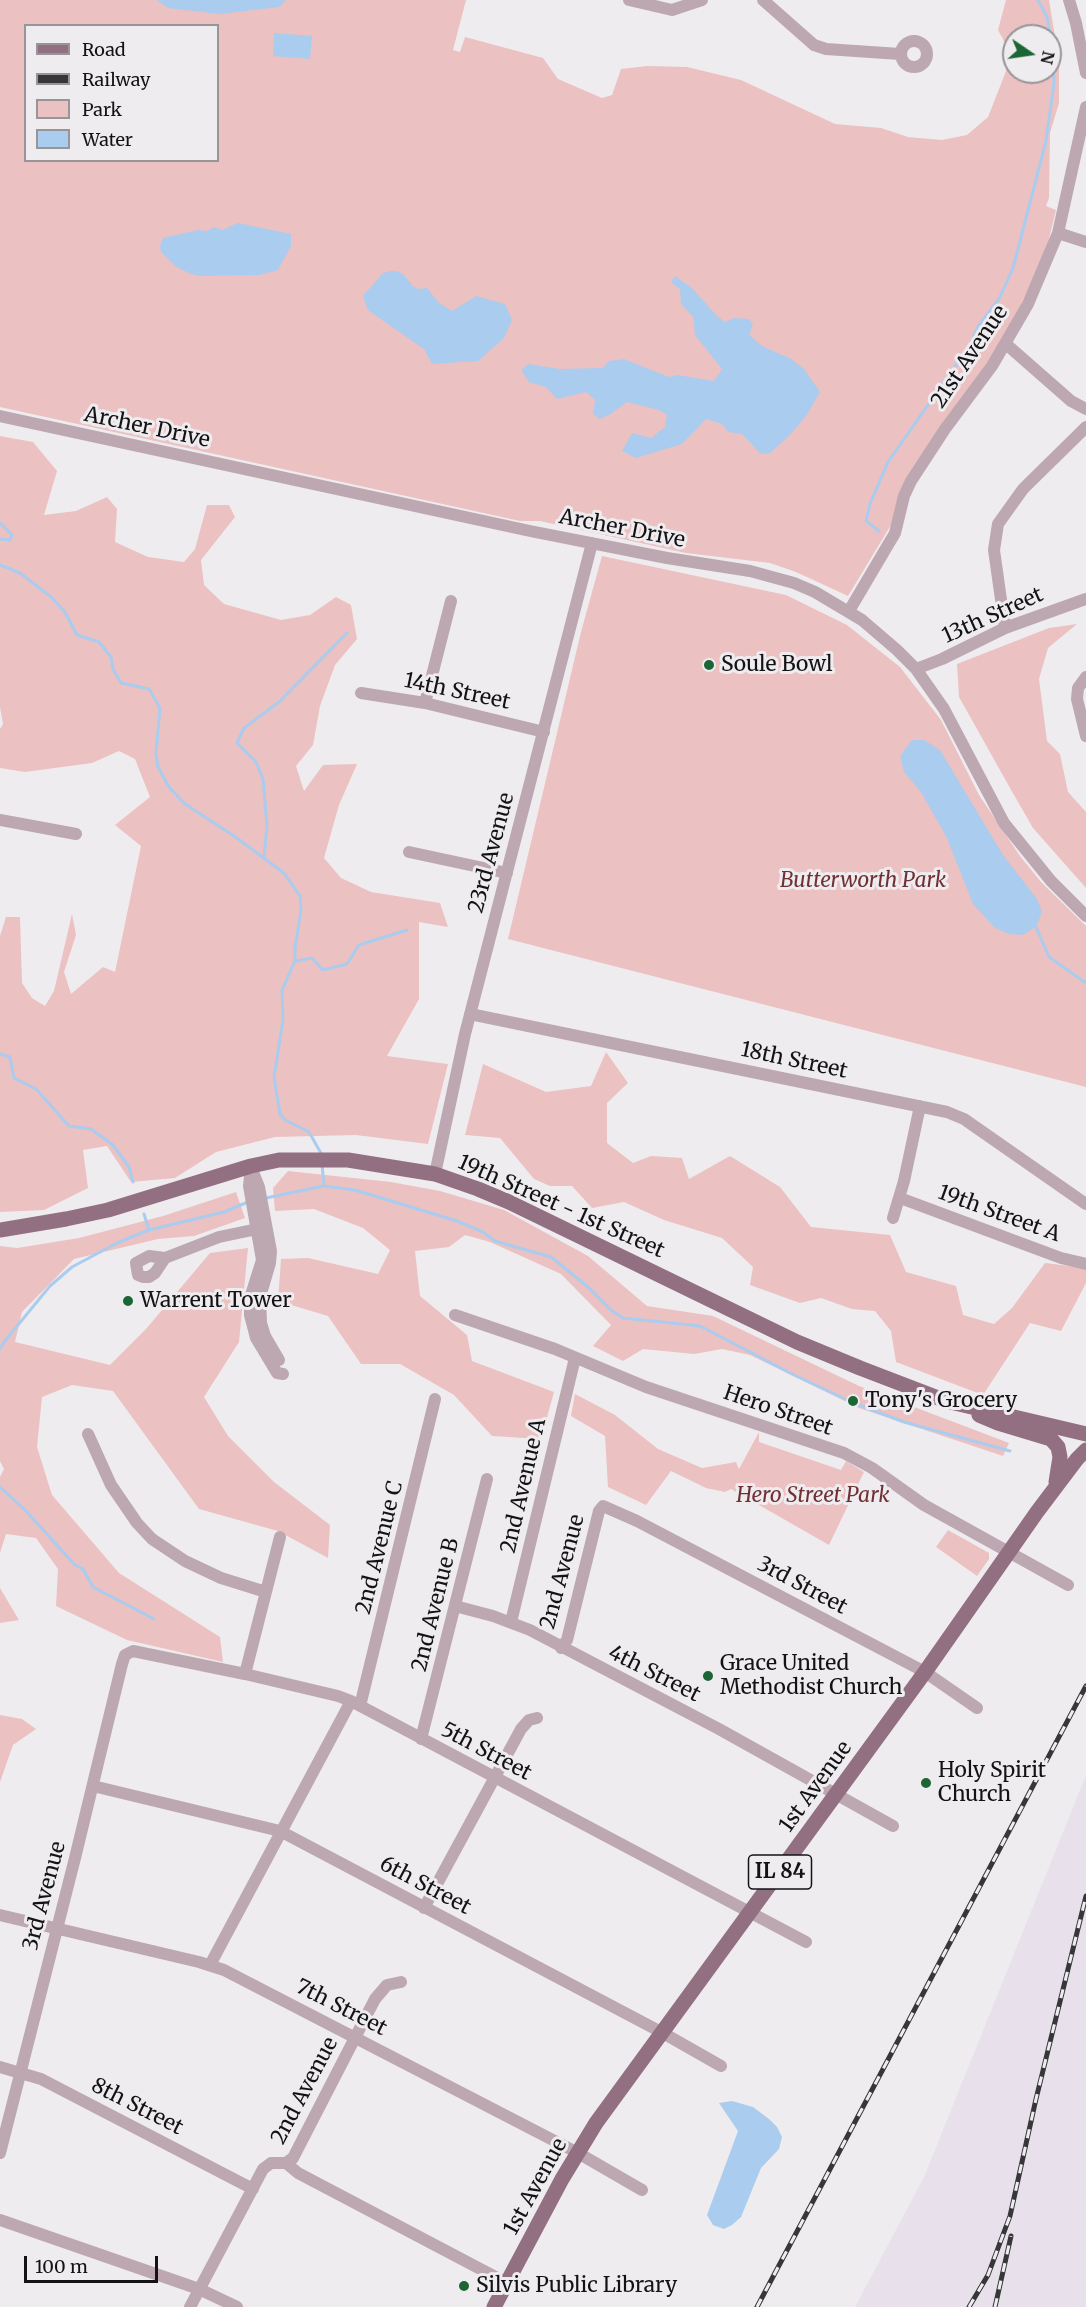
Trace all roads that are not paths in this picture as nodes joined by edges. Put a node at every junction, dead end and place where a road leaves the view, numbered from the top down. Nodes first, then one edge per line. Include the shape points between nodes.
1 (629, 0) edge
2 (702, 0) edge
3 (763, 0) edge
4 (1069, 0) edge
5 (900, 54) dead end
6 (1086, 73) edge
7 (1086, 107) edge
8 (1084, 135) edge
9 (1058, 233) junction
10 (1086, 242) edge
11 (1006, 344) junction
12 (1086, 409) edge
13 (0, 416) edge
14 (1086, 428) edge
15 (592, 543) junction
16 (1086, 599) edge
17 (451, 601) dead end
18 (849, 611) junction
19 (1005, 628) junction
20 (916, 669) junction
21 (1086, 677) edge
22 (361, 693) dead end
23 (425, 703) junction
24 (544, 732) junction
25 (1086, 736) edge
26 (0, 820) edge
27 (76, 834) dead end
28 (409, 852) dead end
29 (507, 873) junction
30 (1086, 916) edge
31 (470, 1014) junction
32 (920, 1106) junction
33 (251, 1167) junction
34 (435, 1174) junction
35 (900, 1198) junction
36 (1086, 1204) edge
37 (893, 1218) dead end
38 (262, 1228) junction
39 (0, 1230) edge
40 (165, 1258) dead end
41 (1086, 1264) edge
42 (455, 1315) dead end
43 (575, 1358) junction
44 (435, 1399) dead end
45 (946, 1401) junction
46 (88, 1434) dead end
47 (1086, 1434) edge
48 (1086, 1450) edge
49 (487, 1479) dead end
50 (1055, 1489) junction
51 (603, 1506) joint
52 (280, 1537) dead end
53 (1011, 1552) junction
54 (1068, 1585) dead end
55 (266, 1592) junction
56 (455, 1606) junction
57 (511, 1622) junction
58 (561, 1648) junction
59 (129, 1652) joint
60 (925, 1672) junction
61 (244, 1674) junction
62 (356, 1704) junction
63 (977, 1708) dead end
64 (537, 1718) dead end
65 (421, 1739) junction
66 (495, 1779) junction
67 (93, 1786) junction
68 (836, 1794) junction
69 (893, 1826) dead end
70 (280, 1831) junction
71 (424, 1908) junction
72 (750, 1913) junction
73 (0, 1915) edge
74 (57, 1929) junction
75 (806, 1942) dead end
76 (210, 1965) junction
77 (401, 1982) dead end
78 (663, 2033) junction
79 (356, 2037) junction
80 (721, 2066) dead end
81 (0, 2067) edge
82 (20, 2072) junction
83 (0, 2152) edge
84 (578, 2153) junction
85 (286, 2163) junction
86 (253, 2189) junction
87 (642, 2190) dead end
88 (0, 2220) edge
89 (507, 2283) junction
90 (200, 2289) junction
91 (190, 2307) edge
92 (237, 2307) edge
93 (494, 2307) edge

1 - 2 street via 672,10
3 - 5 street via 814,45
4 - 6 street
7 - 8 street, 21st Avenue
8 - 9 street, 21st Avenue
9 - 10 street
9 - 11 street, 21st Avenue
11 - 12 street
11 - 18 street, 21st Avenue via 910,481 895,533
13 - 15 street, Archer Drive
14 - 19 street via 1023,489 998,524 994,550
15 - 18 street, Archer Drive via 772,577 815,592
15 - 24 street, 23rd Avenue
16 - 19 street, 13th Street
17 - 23 street
18 - 20 street, Archer Drive
19 - 20 street, 13th Street
20 - 30 street, Archer Drive via 944,709 1004,823 1051,881
21 - 25 street via 1078,688 1077,699
22 - 23 street, 14th Street
23 - 24 street, 14th Street
24 - 29 street, 23rd Avenue
26 - 27 street
28 - 29 street
29 - 31 street, 23rd Avenue
31 - 32 street, 18th Street
31 - 34 street, 23rd Avenue
32 - 35 street
32 - 36 street, 18th Street via 964,1119
33 - 34 main road, 19th Street - 1st Street via 279,1160 322,1159
33 - 38 street via 259,1187
33 - 39 main road, 19th Street - 1st Street via 108,1210
34 - 45 main road, 19th Street - 1st Street via 509,1202 797,1342
35 - 37 street
35 - 41 street, 19th Street A
38 - 38 street via 262,1260 250,1298 250,1315 256,1338 277,1372 283,1374 265,1336 260,1314 271,1251
38 - 40 street via 219,1237
42 - 43 street, Hero Street
43 - 53 street, Hero Street via 646,1387 844,1453 924,1505
43 - 57 street, 2nd Avenue A
44 - 62 street, 2nd Avenue C
45 - 47 main road, 19th Street - 1st Street
45 - 50 main road via 998,1423 1051,1438 1060,1457
46 - 55 street via 111,1485 152,1539 185,1562
48 - 50 main road, 1st Avenue / IL 84
49 - 56 street, 2nd Avenue B
50 - 53 main road, 1st Avenue / IL 84
51 - 58 street, 2nd Avenue via 567,1640
51 - 60 street, 3rd Street
52 - 55 street
53 - 54 street, Hero Street
53 - 60 main road, 1st Avenue / IL 84
55 - 61 street
56 - 57 street, 4th Street
56 - 65 street, 2nd Avenue B
57 - 58 street, 4th Street
58 - 68 street, 4th Street
59 - 61 street, 5th Street via 140,1650
59 - 67 street, 3rd Avenue via 122,1664
60 - 63 street, 3rd Street
60 - 68 main road, 1st Avenue / IL 84
61 - 62 street, 5th Street via 338,1696
62 - 65 street, 5th Street
62 - 70 street, 2nd Avenue C
64 - 66 street via 529,1719 521,1729
65 - 66 street, 5th Street
66 - 71 street
66 - 72 street, 5th Street
67 - 70 street, 6th Street
67 - 74 street, 3rd Avenue
68 - 69 street, 4th Street
68 - 72 main road, 1st Avenue / IL 84
70 - 71 street, 6th Street
70 - 76 street, 2nd Avenue C
71 - 78 street, 6th Street
72 - 75 street, 5th Street
72 - 78 main road, 1st Avenue / IL 84
73 - 74 street, 7th Street
74 - 76 street, 7th Street
74 - 82 street, 3rd Avenue
76 - 79 street, 7th Street
77 - 79 street, 2nd Avenue via 387,1985 381,1991
78 - 80 street, 6th Street
78 - 84 main road, 1st Avenue / IL 84
79 - 84 street, 7th Street
79 - 85 street, 2nd Avenue via 293,2158
81 - 82 street, 8th Street
82 - 83 street, 3rd Avenue
82 - 86 street, 8th Street via 42,2079
84 - 87 street, 7th Street
84 - 89 main road, 1st Avenue / IL 84
85 - 86 street, 2nd Avenue via 268,2164
85 - 89 street via 298,2173
86 - 90 street, 2nd Avenue
88 - 90 street
89 - 93 main road, 1st Avenue / IL 84
90 - 91 street, 2nd Avenue
90 - 92 street

